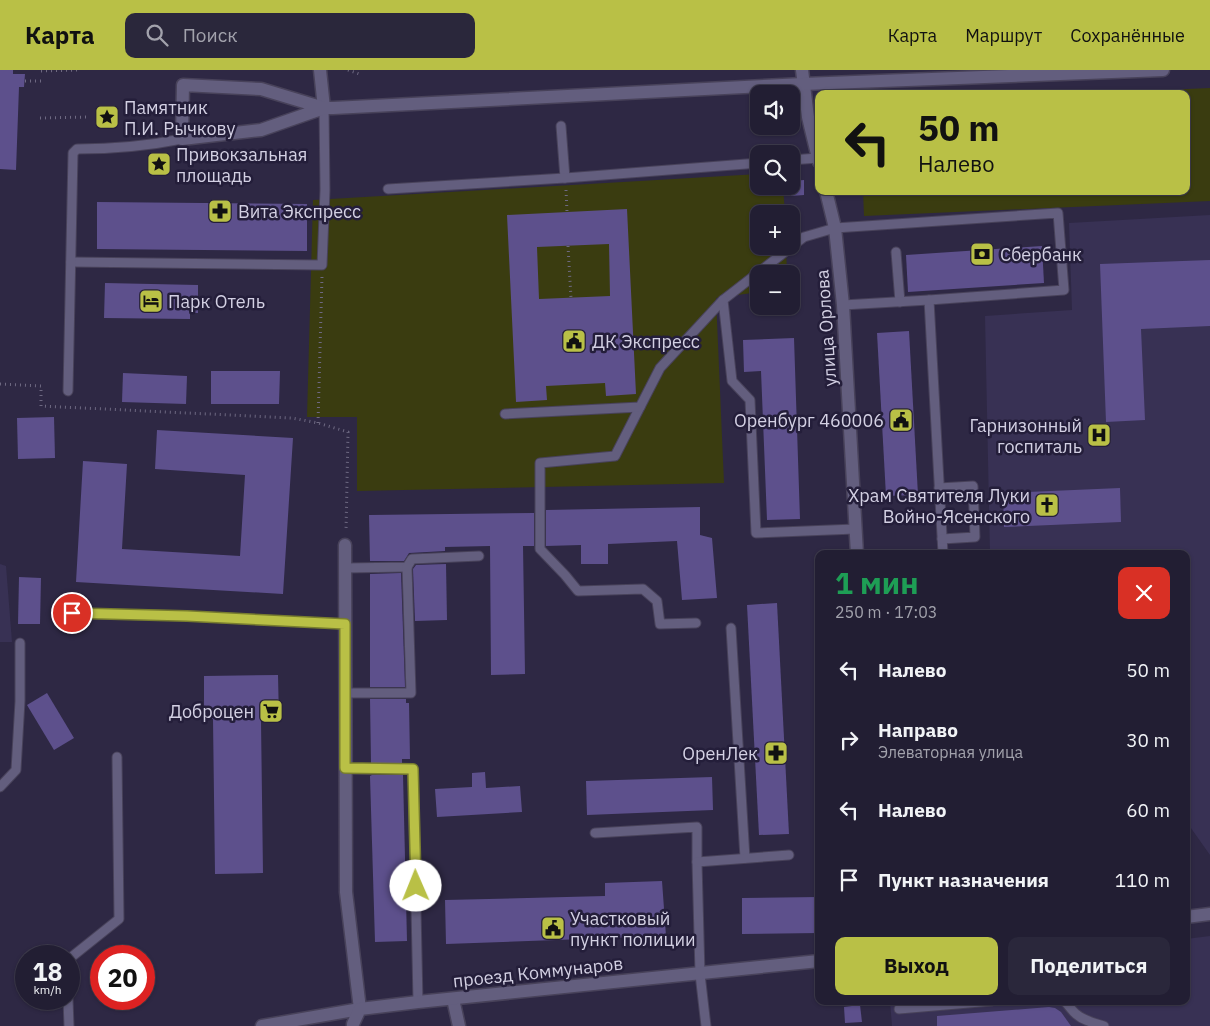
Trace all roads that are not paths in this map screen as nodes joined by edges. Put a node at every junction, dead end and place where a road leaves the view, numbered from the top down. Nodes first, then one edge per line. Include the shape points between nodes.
1 (320, 70) edge
2 (802, 70) edge
3 (1164, 70) edge
4 (1083, 72) edge
5 (803, 84) junction
6 (324, 108) junction
7 (561, 126) dead end
8 (182, 139) junction
9 (815, 147) edge
10 (800, 160) edge
11 (815, 160) edge
12 (750, 164) edge
13 (565, 178) junction
14 (388, 189) dead end
15 (827, 195) edge
16 (835, 228) junction
17 (896, 252) dead end
18 (71, 262) junction
19 (723, 300) junction
20 (929, 300) junction
21 (900, 302) junction
22 (843, 305) junction
23 (68, 391) dead end
24 (640, 407) junction
25 (505, 414) dead end
26 (939, 488) junction
27 (856, 529) junction
28 (942, 538) junction
29 (345, 545) road end
30 (857, 550) edge
31 (943, 550) edge
32 (479, 556) dead end
33 (407, 567) junction
34 (346, 568) junction
35 (72, 613) dead end
36 (696, 623) dead end
37 (345, 624) junction
38 (731, 628) dead end
39 (20, 643) dead end
40 (346, 693) junction
41 (117, 757) dead end
42 (345, 768) junction
43 (0, 787) edge
44 (595, 833) dead end
45 (789, 855) dead end
46 (745, 858) junction
47 (697, 862) junction
48 (1210, 914) edge
49 (1190, 916) edge
50 (80, 950) edge
51 (815, 961) edge
52 (700, 974) junction
53 (453, 999) junction
54 (418, 1002) junction
55 (946, 1005) edge
56 (1068, 1005) edge
57 (360, 1009) junction
58 (899, 1009) dead end
59 (68, 1010) edge
60 (352, 1025) edge
61 (69, 1026) edge
62 (262, 1026) edge
63 (459, 1026) edge
64 (706, 1026) edge
65 (1104, 1026) edge

1 - 6 street
2 - 5 street
3 - 4 street
4 - 5 street
5 - 6 street
5 - 9 street
6 - 8 street via 261,130
6 - 8 street via 261,89 183,85
6 - 18 lane via 322,265
7 - 13 lane
8 - 18 lane via 106,149 77,149 73,153
10 - 11 lane
12 - 13 lane
13 - 14 lane
15 - 16 street, улица Орлова
16 - 19 lane via 804,237
16 - 20 lane via 1058,213 1064,290
16 - 22 street, улица Орлова
17 - 21 lane
18 - 23 lane
19 - 24 lane via 660,368
19 - 27 lane via 732,381 750,400 756,533
20 - 21 lane
20 - 26 lane
21 - 22 lane
22 - 27 street, улица Орлова
24 - 25 lane
24 - 36 lane via 615,456 540,463 540,549 578,591 643,589 657,601 660,624
26 - 28 lane
26 - 28 lane via 973,486 975,537
27 - 30 street, улица Орлова
28 - 31 lane
29 - 34 street
32 - 33 lane via 412,559
33 - 34 lane
33 - 40 lane via 411,693
34 - 37 street
35 - 37 lane
37 - 40 street
38 - 46 lane
39 - 43 lane via 16,770
40 - 42 street
41 - 50 lane via 119,919
42 - 54 lane via 413,769
42 - 57 street via 346,892
44 - 47 lane via 697,827
45 - 46 lane
46 - 47 lane
47 - 52 lane
48 - 49 street
51 - 52 street, проезд Коммунаров
52 - 53 street, проезд Коммунаров
52 - 64 lane
53 - 54 street, проезд Коммунаров
53 - 63 street
54 - 57 street, проезд Коммунаров
55 - 58 lane
56 - 65 lane via 1086,1020
57 - 60 street
57 - 62 street, проезд Коммунаров
59 - 61 lane

